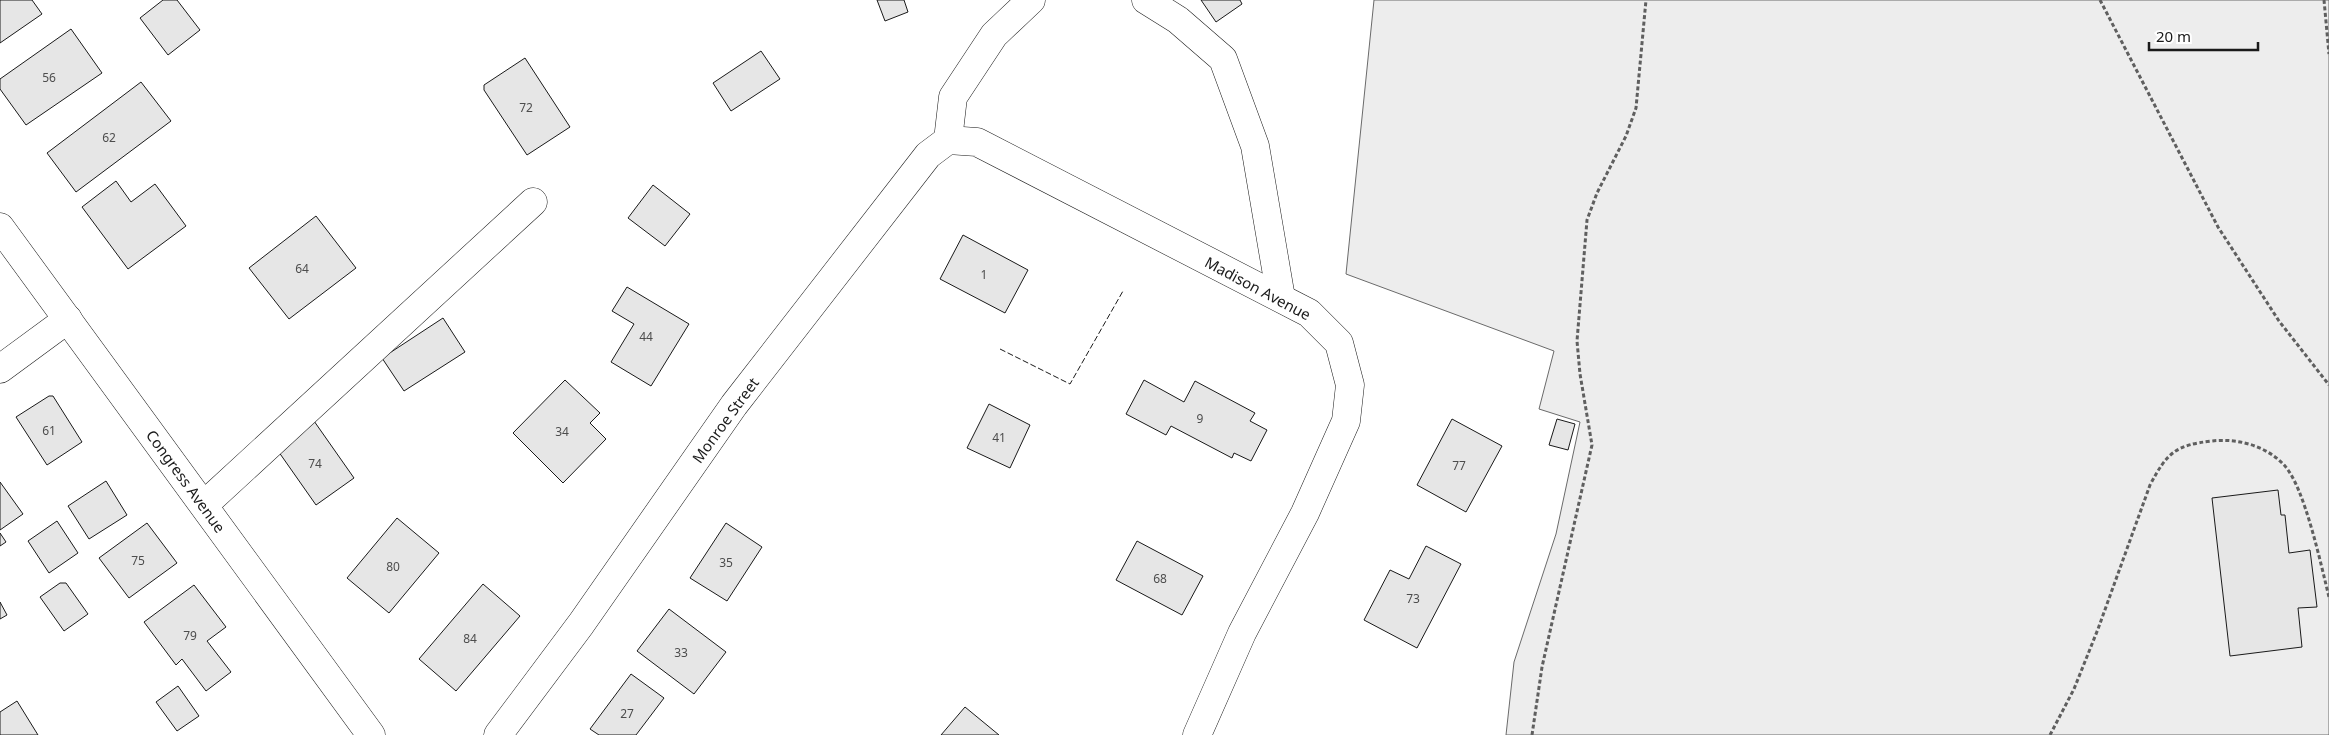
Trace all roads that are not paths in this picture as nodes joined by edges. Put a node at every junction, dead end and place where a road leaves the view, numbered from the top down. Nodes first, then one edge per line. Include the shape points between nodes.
1 (1031, 0) edge
2 (1146, 0) edge
3 (948, 140) junction
4 (533, 202) dead end
5 (0, 227) edge
6 (1281, 298) junction
7 (68, 318) junction
8 (0, 369) edge
9 (204, 505) junction
10 (371, 735) edge
11 (498, 735) edge
12 (1197, 735) edge

1 - 3 street via 994,34 953,97
2 - 6 street via 1178,20 1223,59 1255,146
3 - 6 street, Madison Avenue via 977,142
3 - 11 street, Monroe Street via 928,155 734,405 581,624
4 - 9 street
5 - 7 street, Congress Avenue
6 - 12 street, Madison Avenue via 1309,313 1339,343 1350,385 1346,421 1305,513 1242,633
7 - 8 street
7 - 9 street, Congress Avenue
9 - 10 street, Congress Avenue

